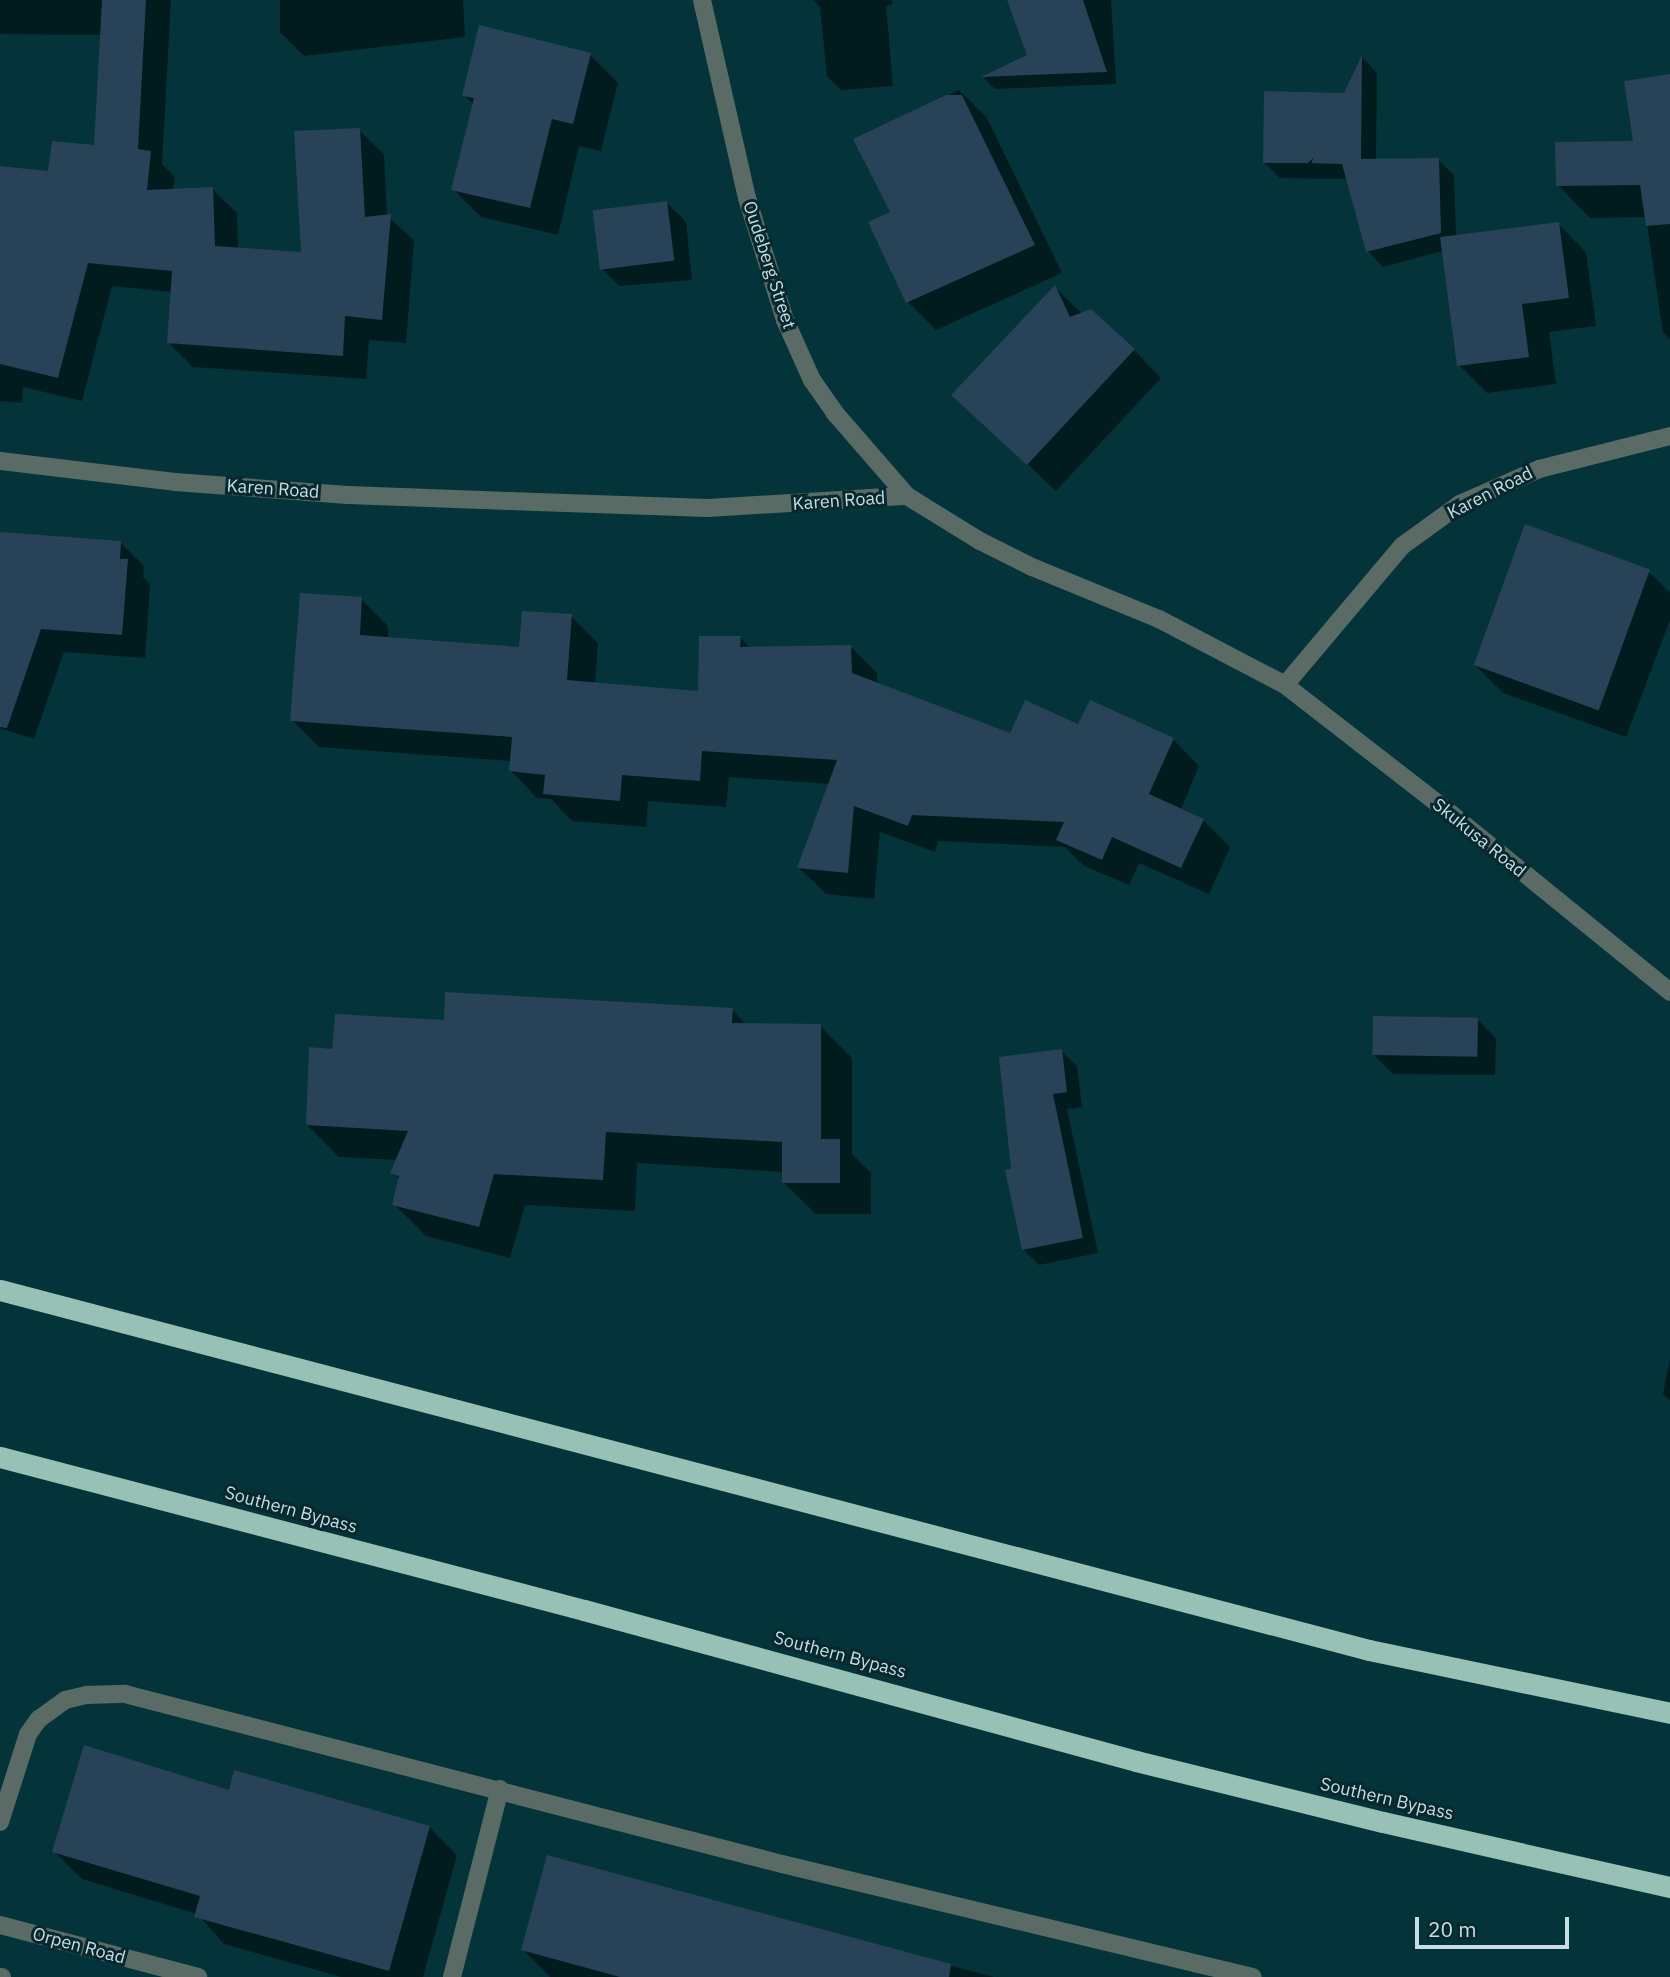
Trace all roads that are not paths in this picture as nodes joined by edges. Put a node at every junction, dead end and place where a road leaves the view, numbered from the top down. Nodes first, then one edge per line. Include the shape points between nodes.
1 (702, 0) edge
2 (1670, 436) edge
3 (0, 461) edge
4 (907, 496) junction
5 (1285, 685) junction
6 (1670, 992) edge
7 (0, 1290) edge
8 (0, 1457) edge
9 (1670, 1713) edge
10 (8, 1772) edge
11 (500, 1789) junction
12 (0, 1822) edge
13 (1670, 1887) edge
14 (0, 1925) edge
15 (198, 1977) edge
16 (452, 1977) edge
17 (1253, 1977) edge

1 - 4 street, Oudeberg Street via 747,198 785,320 812,380
2 - 5 street, Karen Road via 1539,469 1460,504 1402,546
3 - 4 street, Karen Road via 175,482 348,495 708,508
4 - 5 street, Karen Road via 1032,567 1160,619
5 - 6 street, Skukusa Road
7 - 9 highway via 1369,1650
8 - 13 highway, Southern Bypass via 1136,1760
10 - 11 street via 28,1734 50,1709 87,1695 125,1694
10 - 12 street
11 - 16 street
11 - 17 street via 782,1864
14 - 15 street, Orpen Road

